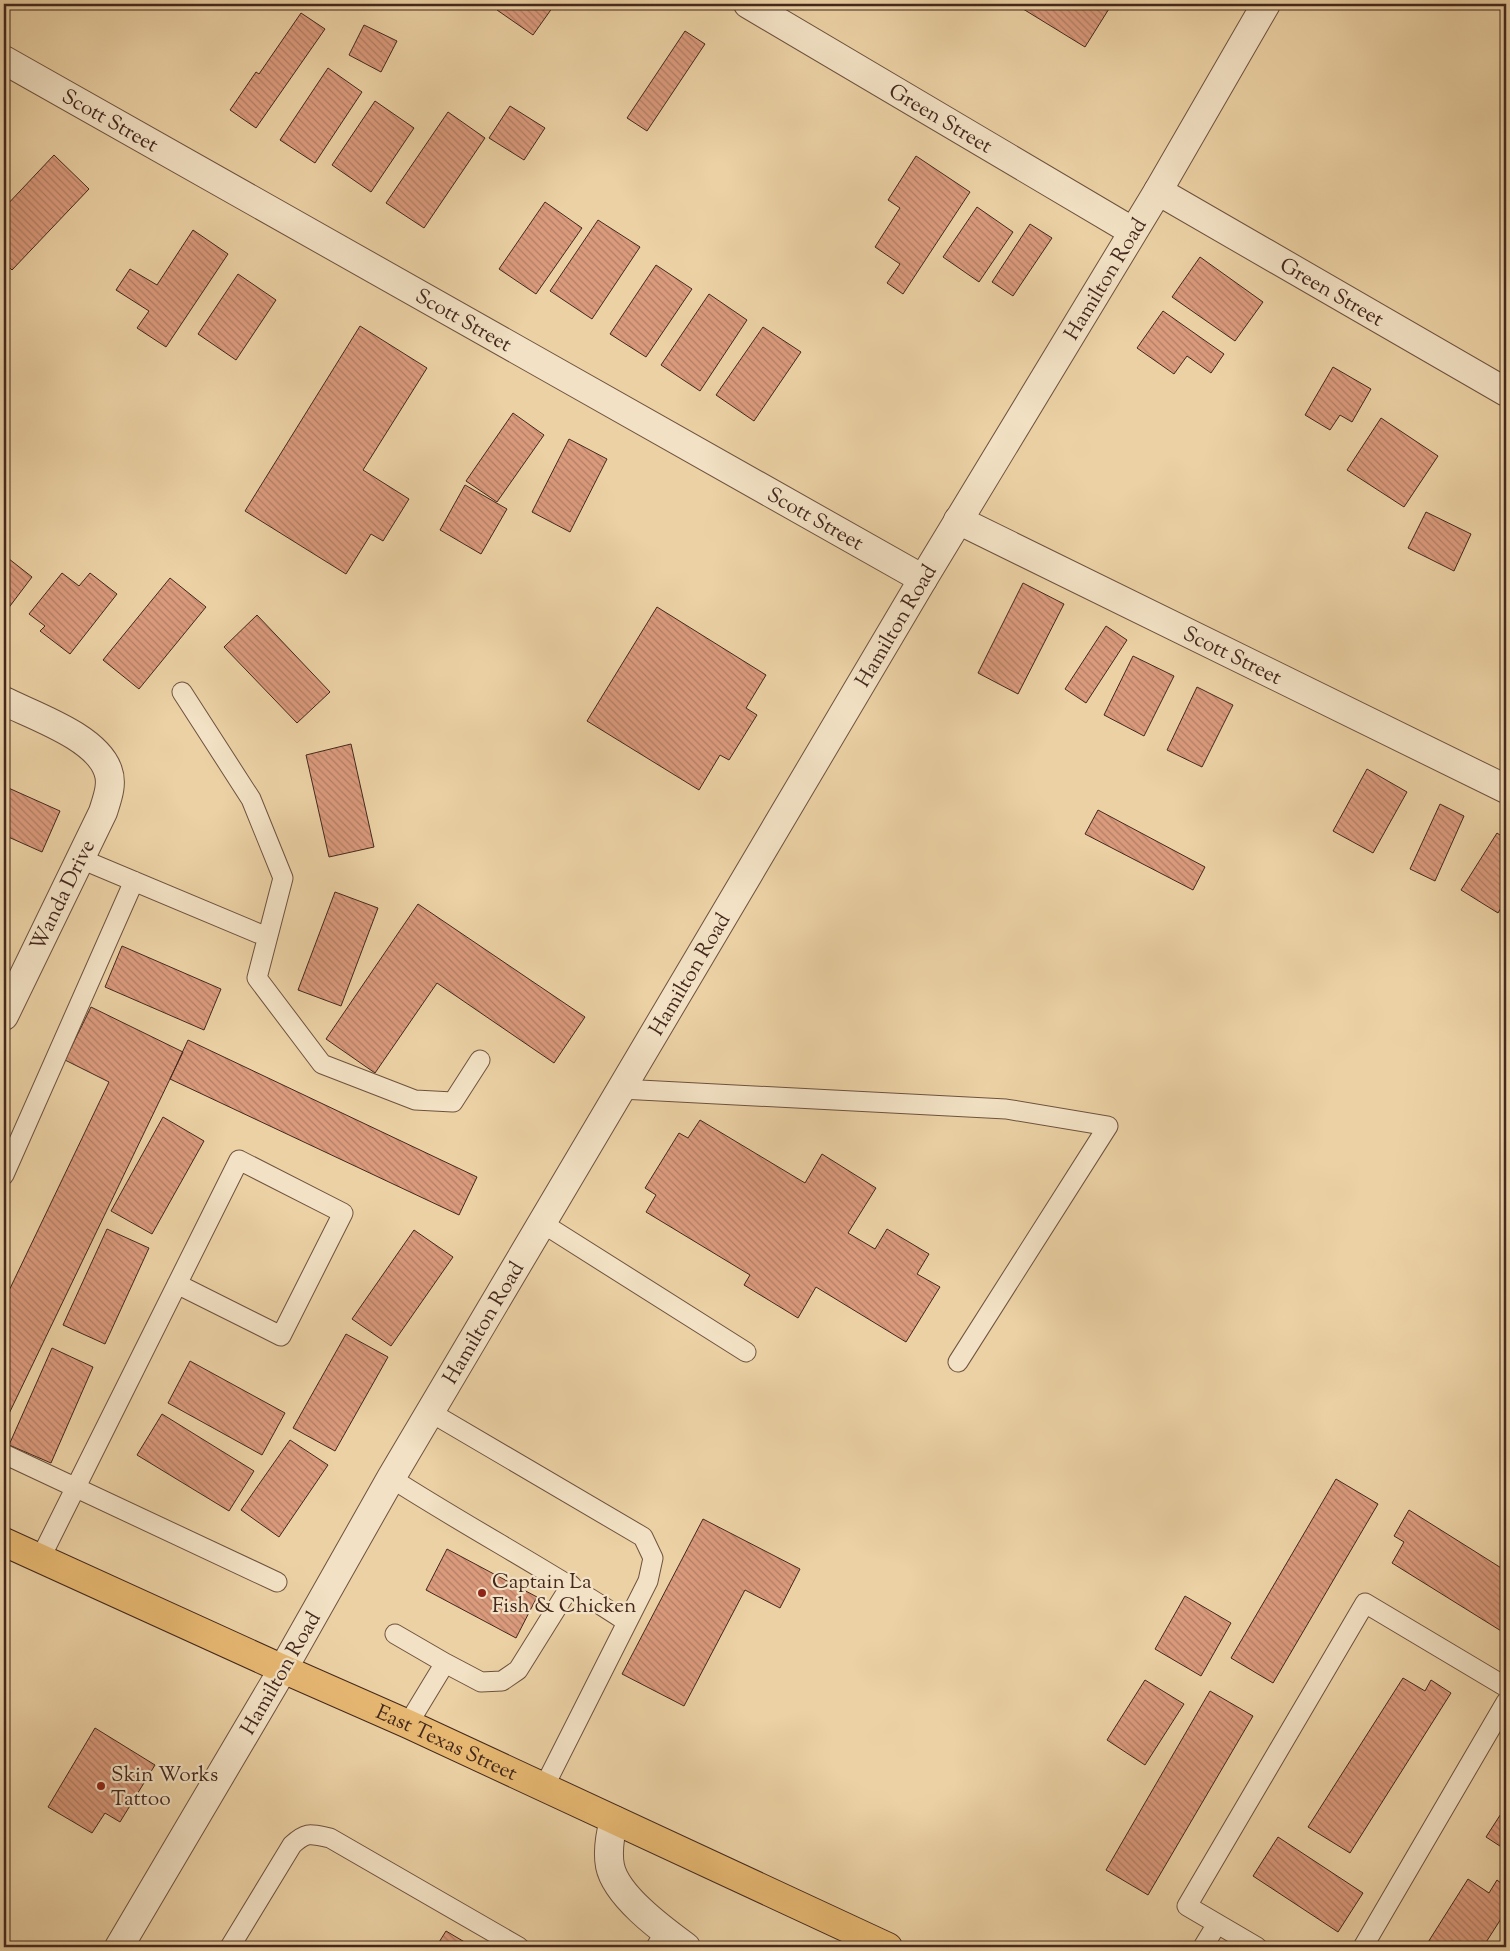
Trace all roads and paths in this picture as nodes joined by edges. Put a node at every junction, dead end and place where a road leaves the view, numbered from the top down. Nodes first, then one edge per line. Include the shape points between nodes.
1 (748, 4) edge
2 (1266, 4) edge
3 (4, 61) edge
4 (1158, 191) junction
5 (1132, 231) junction
6 (1506, 392) edge
7 (958, 520) junction
8 (923, 579) junction
9 (182, 692) dead end
10 (4, 701) edge
11 (1506, 789) edge
12 (81, 859) junction
13 (134, 881) junction
14 (267, 937) junction
15 (4, 1016) edge
16 (480, 1060) dead end
17 (621, 1089) junction
18 (4, 1175) edge
19 (542, 1223) junction
20 (177, 1284) junction
21 (746, 1352) dead end
22 (958, 1362) dead end
23 (430, 1412) junction
24 (4, 1454) edge
25 (391, 1478) junction
26 (75, 1488) junction
27 (4, 1542) edge
28 (40, 1558) junction
29 (276, 1582) dead end
30 (570, 1585) junction
31 (627, 1622) junction
32 (394, 1634) dead end
33 (445, 1663) junction
34 (283, 1670) junction
35 (1506, 1686) edge
36 (1506, 1702) edge
37 (408, 1724) junction
38 (544, 1787) junction
39 (614, 1820) junction
40 (1217, 1924) junction
41 (669, 1942) edge
42 (119, 1947) edge
43 (230, 1947) edge
44 (519, 1947) edge
45 (888, 1947) edge
46 (1203, 1947) edge
47 (1257, 1947) edge
48 (1363, 1947) edge

1 - 5 street, Green Street
2 - 4 street, Hamilton Road
3 - 8 street, Scott Street
4 - 5 street, Hamilton Road
4 - 6 street, Green Street
5 - 7 street, Hamilton Road
7 - 8 street, Hamilton Road
7 - 11 street, Scott Street
8 - 17 street, Hamilton Road
9 - 14 lane via 251,799 284,878
10 - 12 street, Wanda Drive via 82,739 100,755 109,772 110,791
12 - 13 lane
12 - 15 street, Wanda Drive
13 - 14 lane
13 - 18 lane
14 - 16 lane via 257,978 322,1064 415,1100 453,1102
17 - 19 street, Hamilton Road
17 - 22 lane via 1006,1109 1108,1126
19 - 21 lane
19 - 23 street, Hamilton Road
20 - 20 lane via 239,1160 343,1213 281,1336
20 - 26 lane
23 - 25 street, Hamilton Road
23 - 31 lane via 643,1537 653,1558 648,1581
24 - 26 lane
25 - 30 lane
25 - 34 street, Hamilton Road
26 - 28 lane
26 - 29 lane
27 - 28 main road, East Texas Street
28 - 34 main road, East Texas Street
30 - 31 lane
30 - 33 lane via 518,1670 502,1681 481,1682
31 - 38 lane
32 - 33 lane
33 - 37 lane
34 - 37 main road, East Texas Street
34 - 42 street, Hamilton Road
35 - 40 lane via 1365,1603 1187,1906
36 - 48 lane
37 - 38 main road, East Texas Street
38 - 39 main road, East Texas Street
39 - 41 street via 609,1840 610,1867 624,1893
39 - 45 main road, East Texas Street
40 - 46 lane
40 - 47 lane
43 - 44 lane via 292,1844 302,1835 314,1834 330,1838

